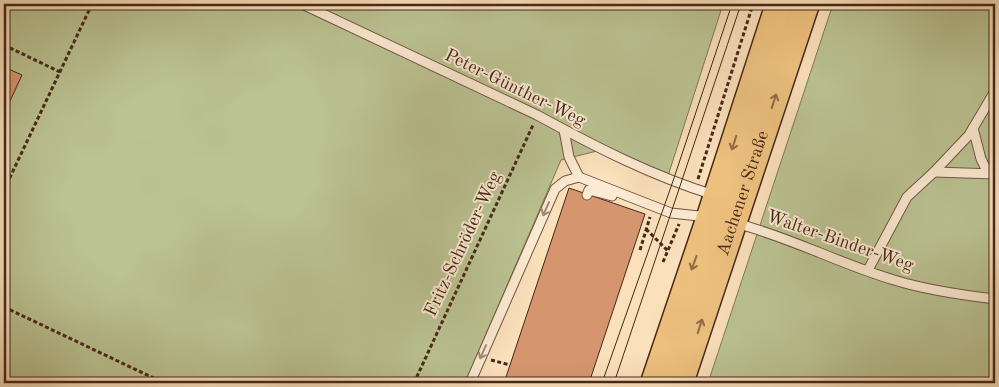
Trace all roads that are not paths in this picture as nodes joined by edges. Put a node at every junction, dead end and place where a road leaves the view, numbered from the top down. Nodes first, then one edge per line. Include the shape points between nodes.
1 (302, 4) edge
2 (779, 4) edge
3 (806, 4) edge
4 (995, 91) edge
5 (973, 128) junction
6 (564, 130) junction
7 (934, 172) junction
8 (992, 174) edge
9 (578, 177) junction
10 (587, 194) dead end
11 (653, 207) junction
12 (721, 215) junction
13 (868, 270) junction
14 (995, 300) edge
15 (470, 383) edge
16 (654, 383) edge
17 (680, 383) edge

1 - 6 lane, Peter-Günther-Weg
2 -> 12 main road, Aachener Straße
12 -> 3 main road, Aachener Straße
4 - 5 lane
5 - 7 lane
5 - 8 lane via 981,158
6 - 9 lane via 569,158
6 - 12 lane, Peter-Günther-Weg via 666,179
7 - 8 lane
7 - 13 lane via 907,197
9 - 11 lane
9 -> 15 lane via 555,189
10 - 11 lane via 589,190
11 - 12 lane via 677,214
12 - 13 lane, Walter-Binder-Weg
12 -> 16 main road, Aachener Straße
17 -> 12 main road, Aachener Straße
13 - 14 lane, Walter-Binder-Weg via 894,280

